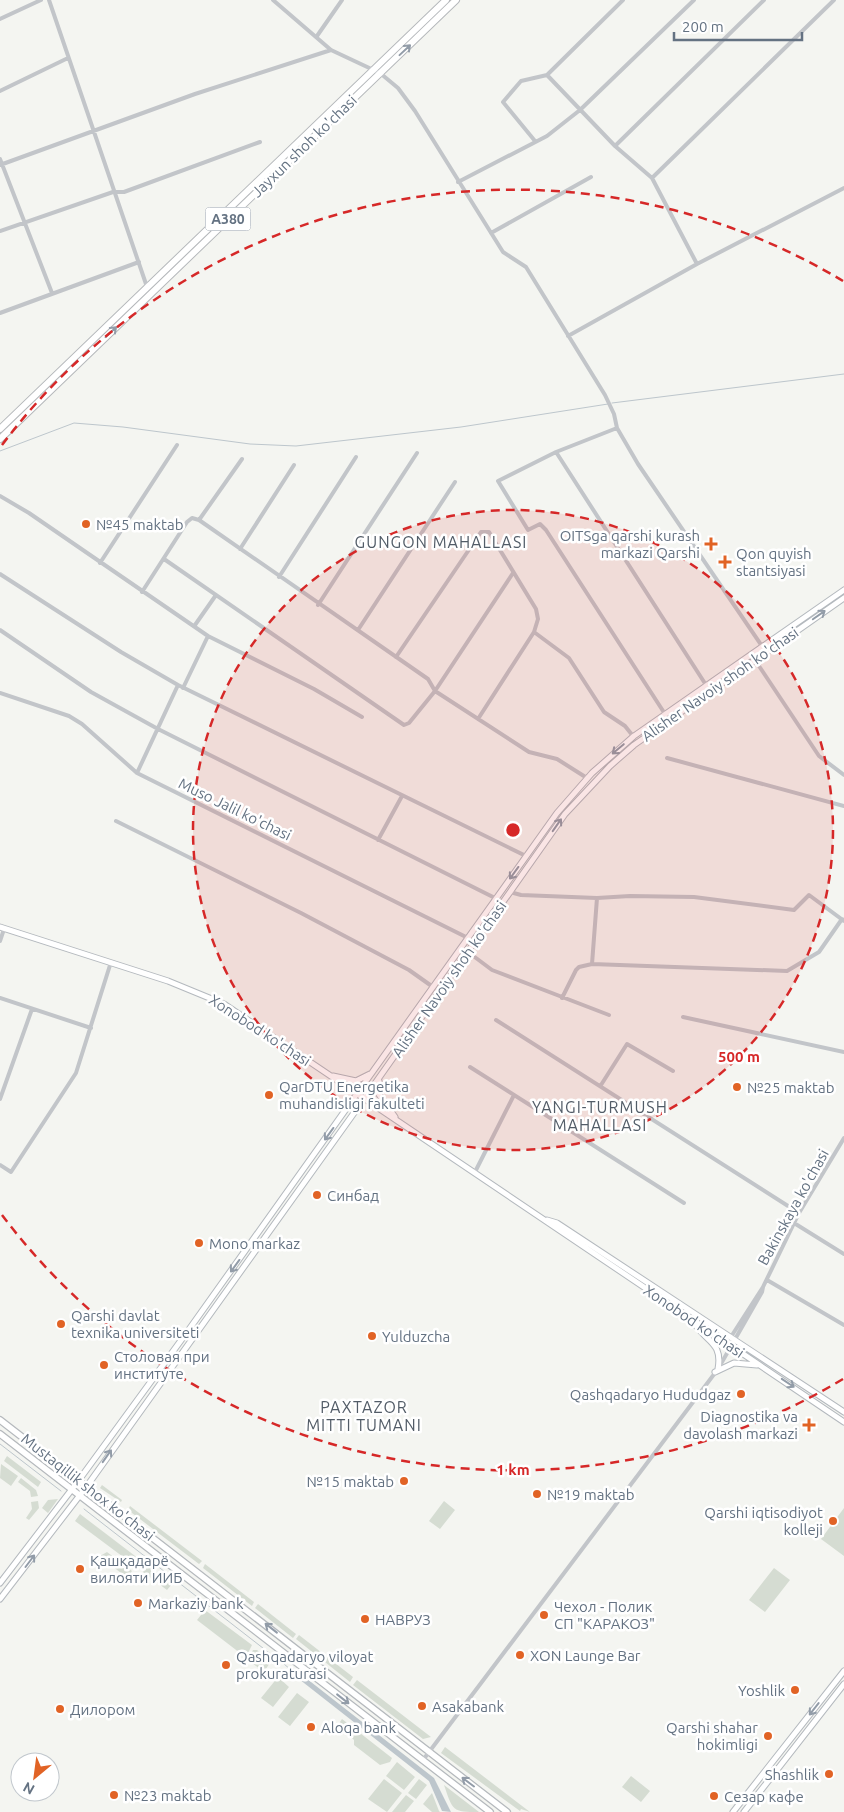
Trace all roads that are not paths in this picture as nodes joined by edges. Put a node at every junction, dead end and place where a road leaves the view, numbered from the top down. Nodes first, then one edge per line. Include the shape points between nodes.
1 (41, 0) edge
2 (49, 0) edge
3 (273, 0) edge
4 (342, 0) edge
5 (446, 0) edge
6 (456, 0) edge
7 (623, 0) edge
8 (694, 0) edge
9 (764, 0) edge
10 (834, 0) edge
11 (0, 19) edge
12 (317, 36) junction
13 (331, 50) junction
14 (68, 58) junction
15 (377, 71) junction
16 (547, 75) junction
17 (0, 91) edge
18 (580, 110) junction
19 (94, 130) junction
20 (535, 141) junction
21 (260, 142) dead end
22 (615, 146) junction
23 (1, 163) edge
24 (590, 177) dead end
25 (652, 178) junction
26 (458, 182) junction
27 (844, 188) edge
28 (113, 192) junction
29 (25, 222) junction
30 (0, 231) edge
31 (491, 233) junction
32 (139, 262) junction
33 (697, 264) junction
34 (147, 287) junction
35 (52, 293) junction
36 (0, 313) edge
37 (568, 336) junction
38 (617, 428) junction
39 (0, 429) edge
40 (0, 439) edge
41 (177, 445) dead end
42 (556, 452) junction
43 (417, 453) dead end
44 (356, 457) dead end
45 (242, 459) dead end
46 (294, 465) dead end
47 (455, 482) dead end
48 (0, 496) edge
49 (199, 520) junction
50 (240, 549) junction
51 (164, 560) junction
52 (100, 563) junction
53 (513, 573) junction
54 (0, 574) edge
55 (279, 577) junction
56 (844, 590) edge
57 (142, 592) junction
58 (216, 595) junction
59 (844, 598) edge
60 (318, 605) junction
61 (195, 626) junction
62 (0, 630) edge
63 (358, 630) junction
64 (534, 632) junction
65 (208, 636) junction
66 (762, 647) junction
67 (766, 652) junction
68 (751, 655) junction
69 (396, 657) junction
70 (755, 660) junction
71 (178, 685) junction
72 (706, 685) junction
73 (183, 688) junction
74 (435, 690) junction
75 (0, 693) edge
76 (665, 714) junction
77 (362, 717) dead end
78 (478, 719) junction
79 (158, 730) junction
80 (633, 736) junction
81 (667, 758) dead end
82 (137, 773) junction
83 (844, 775) edge
84 (587, 778) junction
85 (402, 796) junction
86 (844, 806) edge
87 (116, 821) dead end
88 (378, 840) junction
89 (526, 856) junction
90 (510, 892) junction
91 (495, 898) junction
92 (597, 898) junction
93 (488, 909) junction
94 (495, 914) junction
95 (843, 920) edge
96 (2, 928) edge
97 (468, 938) junction
98 (0, 941) edge
99 (468, 952) junction
100 (111, 962) junction
101 (592, 964) junction
102 (433, 987) junction
103 (0, 998) edge
104 (562, 998) junction
105 (32, 1009) junction
106 (609, 1015) dead end
107 (683, 1018) dead end
108 (496, 1020) dead end
109 (91, 1028) junction
110 (844, 1052) edge
111 (470, 1067) dead end
112 (374, 1071) junction
113 (673, 1071) dead end
114 (327, 1074) junction
115 (380, 1076) junction
116 (601, 1085) junction
117 (358, 1095) junction
118 (514, 1096) junction
119 (0, 1099) edge
120 (364, 1099) junction
121 (398, 1122) junction
122 (844, 1138) edge
123 (0, 1165) edge
124 (476, 1172) junction
125 (285, 1196) junction
126 (291, 1200) junction
127 (684, 1203) dead end
128 (799, 1213) junction
129 (544, 1219) junction
130 (794, 1223) junction
131 (844, 1254) edge
132 (766, 1280) junction
133 (693, 1320) junction
134 (844, 1325) edge
135 (733, 1339) junction
136 (726, 1343) junction
137 (732, 1347) junction
138 (168, 1358) junction
139 (175, 1362) junction
140 (762, 1366) junction
141 (717, 1370) junction
142 (844, 1412) edge
143 (0, 1420) edge
144 (844, 1422) edge
145 (0, 1434) edge
146 (79, 1480) junction
147 (87, 1486) junction
148 (72, 1490) junction
149 (79, 1496) junction
150 (0, 1583) edge
151 (0, 1599) edge
152 (844, 1671) edge
153 (844, 1684) edge
154 (429, 1752) junction
155 (423, 1760) junction
156 (490, 1812) edge
157 (507, 1812) edge
158 (733, 1812) edge
159 (744, 1812) edge

1 - 11 street
2 - 14 street
3 - 12 street
4 - 12 street
5 - 15 highway, Jayxun shoh ko'chasi / A380
15 -> 6 highway, Jayxun shoh ko'chasi / A380
7 - 16 street
8 - 18 street
9 - 22 street
10 - 25 street
12 - 13 street
13 - 15 street
13 - 19 street
14 - 17 street
14 - 19 street
15 - 26 street via 398,88 415,111
15 - 34 highway, Jayxun shoh ko'chasi / A380
40 -> 15 highway, Jayxun shoh ko'chasi / A380
16 - 18 street
16 - 20 street via 521,81 502,102
18 - 20 street via 547,136
18 - 22 street
19 - 23 street
19 - 28 street
20 - 26 street
21 - 28 street via 124,192
22 - 25 street
23 - 29 street
24 - 31 street
25 - 33 street
26 - 31 street
27 - 33 street
28 - 29 street
28 - 32 street
29 - 30 street
29 - 35 street
31 - 37 street via 503,252 526,266
32 - 34 street
32 - 35 street
33 - 37 street
34 - 39 highway, Jayxun shoh ko'chasi / A380
35 - 36 street
37 - 38 street via 605,396
38 - 42 street
38 - 66 street
41 - 52 street
42 - 72 street
42 - 76 street via 498,481 528,530 540,524 546,530
43 - 60 street
44 - 55 street
45 - 49 street
46 - 50 street
47 - 63 street
48 - 52 street
49 - 50 street
49 - 51 street via 192,518 187,522
50 - 55 street
51 - 57 street
51 - 58 street
52 - 57 street
53 - 64 street via 536,609 538,619
53 - 69 street via 489,532 481,532
53 - 74 street
54 - 71 street
55 - 60 street
56 - 66 main road, Alisher Navoiy shoh ko'chasi
57 - 61 street
58 - 61 street
58 - 74 street via 404,725
67 -> 59 main road, Alisher Navoiy shoh ko'chasi
60 - 63 street
61 - 65 street
62 - 79 street via 91,692
63 - 69 street
64 - 78 street
64 - 80 street via 569,658 604,712 625,726
65 - 73 street
65 - 77 street
66 - 67 street
66 - 68 main road, Alisher Navoiy shoh ko'chasi
67 - 70 main road, Alisher Navoiy shoh ko'chasi
68 - 70 main road
68 - 72 main road, Alisher Navoiy shoh ko'chasi
69 - 74 street via 428,679
70 - 83 street via 819,756
90 -> 70 main road, Alisher Navoiy shoh ko'chasi via 565,814 610,766
71 - 73 street
71 - 79 street
72 - 76 main road, Alisher Navoiy shoh ko'chasi
73 - 85 street
74 - 78 street
75 - 82 street, Muso Jalil ko'chasi via 69,716
76 - 80 main road, Alisher Navoiy shoh ko'chasi
78 - 84 street via 529,752 557,759
79 - 82 street
79 - 88 street
80 -> 84 main road, Alisher Navoiy shoh ko'chasi
81 - 86 street
82 - 97 street, Muso Jalil ko'chasi
84 - 89 main road, Alisher Navoiy shoh ko'chasi
85 - 88 street
85 - 89 street
87 - 102 street via 301,913 409,970
88 - 91 street
89 -> 91 main road, Alisher Navoiy shoh ko'chasi
90 - 92 street
90 - 94 main road, Alisher Navoiy shoh ko'chasi
91 - 93 main road, Alisher Navoiy shoh ko'chasi
92 - 95 street via 694,897 794,910 809,895
92 - 101 street
93 - 94 main road
93 - 97 main road, Alisher Navoiy shoh ko'chasi
94 - 99 main road, Alisher Navoiy shoh ko'chasi
95 - 101 street via 820,952 787,971
96 - 98 street
96 - 100 main road, Xonobod ko'chasi
97 - 102 main road, Alisher Navoiy shoh ko'chasi
99 - 104 street via 492,970
99 - 115 main road, Alisher Navoiy shoh ko'chasi
100 - 109 street
100 - 114 main road, Xonobod ko'chasi via 224,1004
101 - 104 street via 576,970
102 - 112 main road, Alisher Navoiy shoh ko'chasi
103 - 105 street
104 - 106 street
105 - 109 street
105 - 119 street
107 - 110 street
108 - 116 street
109 - 123 street via 76,1073 11,1172
111 - 118 street
112 - 114 main road via 356,1081
112 - 117 main road, Alisher Navoiy shoh ko'chasi
113 - 116 street via 627,1044
114 - 117 main road, Xonobod ko'chasi
115 - 120 main road, Alisher Navoiy shoh ko'chasi
115 - 121 main road via 378,1093
116 - 128 street
117 - 120 main road, Xonobod ko'chasi
117 -> 125 main road, Alisher Navoiy shoh ko'chasi
118 - 124 street
118 - 127 street
120 - 121 main road, Xonobod ko'chasi
120 - 126 main road, Alisher Navoiy shoh ko'chasi
121 - 124 main road, Xonobod ko'chasi
122 - 128 street, Bakinskaya ko'chasi
124 - 129 main road, Xonobod ko'chasi
125 - 126 main road
125 -> 138 main road, Alisher Navoiy shoh ko'chasi
126 - 139 main road, Alisher Navoiy shoh ko'chasi
128 - 130 street, Bakinskaya ko'chasi
129 - 133 main road, Xonobod ko'chasi
129 - 135 main road, Xonobod ko'chasi via 556,1223
130 - 131 street
130 - 132 street, Bakinskaya ko'chasi
132 - 134 street
132 - 135 street, Bakinskaya ko'chasi
133 - 136 main road, Xonobod ko'chasi
133 - 141 main road via 700,1333 718,1349
135 - 136 street, Bakinskaya ko'chasi
135 - 137 street
135 - 142 main road, Xonobod ko'chasi
136 - 137 main road, Xonobod ko'chasi
137 - 140 main road, Xonobod ko'chasi
137 - 141 street
138 - 139 main road
138 - 146 main road, Alisher Navoiy shoh ko'chasi
147 -> 139 main road, Alisher Navoiy shoh ko'chasi
140 - 141 main road via 734,1363
140 -> 144 main road, Xonobod ko'chasi
141 - 154 street
143 - 146 main road, Mustaqillik shox ko'chasi
145 - 148 main road, Mustaqillik shox ko'chasi
146 - 147 main road, Mustaqillik shox ko'chasi
146 - 148 main road, Alisher Navoiy shoh ko'chasi
147 - 149 main road, Alisher Navoiy shoh ko'chasi
154 -> 147 main road, Mustaqillik shox ko'chasi
148 - 149 main road, Mustaqillik shox ko'chasi
148 - 150 main road, Alisher Navoiy shoh ko'chasi
151 -> 149 main road, Alisher Navoiy shoh ko'chasi
149 -> 155 main road, Mustaqillik shox ko'chasi
152 -> 158 main road
153 - 159 main road
154 - 155 street
157 -> 154 main road, Mustaqillik shox ko'chasi
155 - 156 main road, Mustaqillik shox ko'chasi

